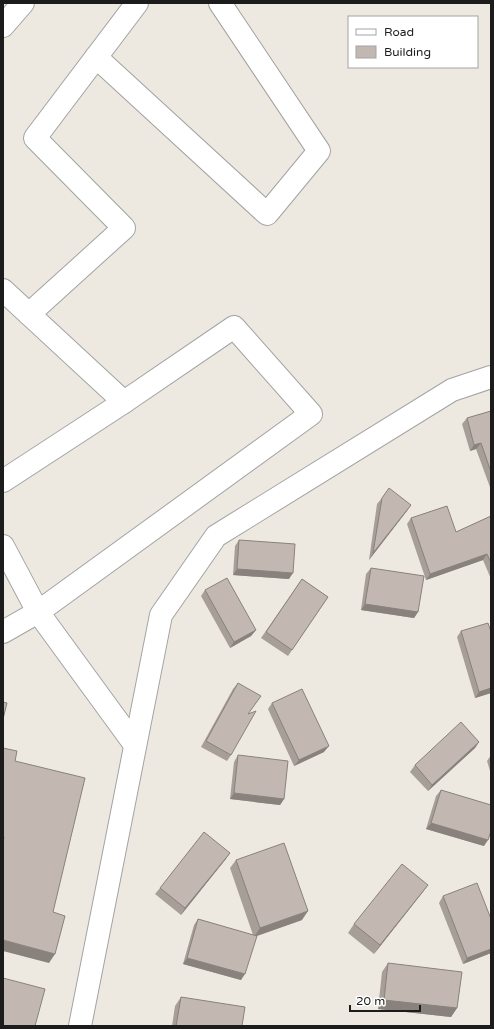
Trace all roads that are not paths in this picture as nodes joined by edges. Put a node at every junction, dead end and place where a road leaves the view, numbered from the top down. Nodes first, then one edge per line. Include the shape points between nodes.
1 (24, 3) edge
2 (137, 3) edge
3 (220, 3) edge
4 (3, 26) edge
5 (96, 56) junction
6 (3, 290) edge
7 (28, 314) junction
8 (491, 377) edge
9 (124, 402) junction
10 (3, 481) edge
11 (3, 546) edge
12 (38, 612) junction
13 (3, 632) edge
14 (135, 745) junction
15 (80, 1026) edge

1 - 4 street
2 - 5 street
3 - 5 street via 319,151 267,214
5 - 7 street via 35,138 124,228
6 - 7 street
7 - 9 street
8 - 14 street via 452,390 216,536 161,615
9 - 10 street
9 - 12 street via 234,327 311,414
11 - 12 street
12 - 13 street
12 - 14 street
14 - 15 street

